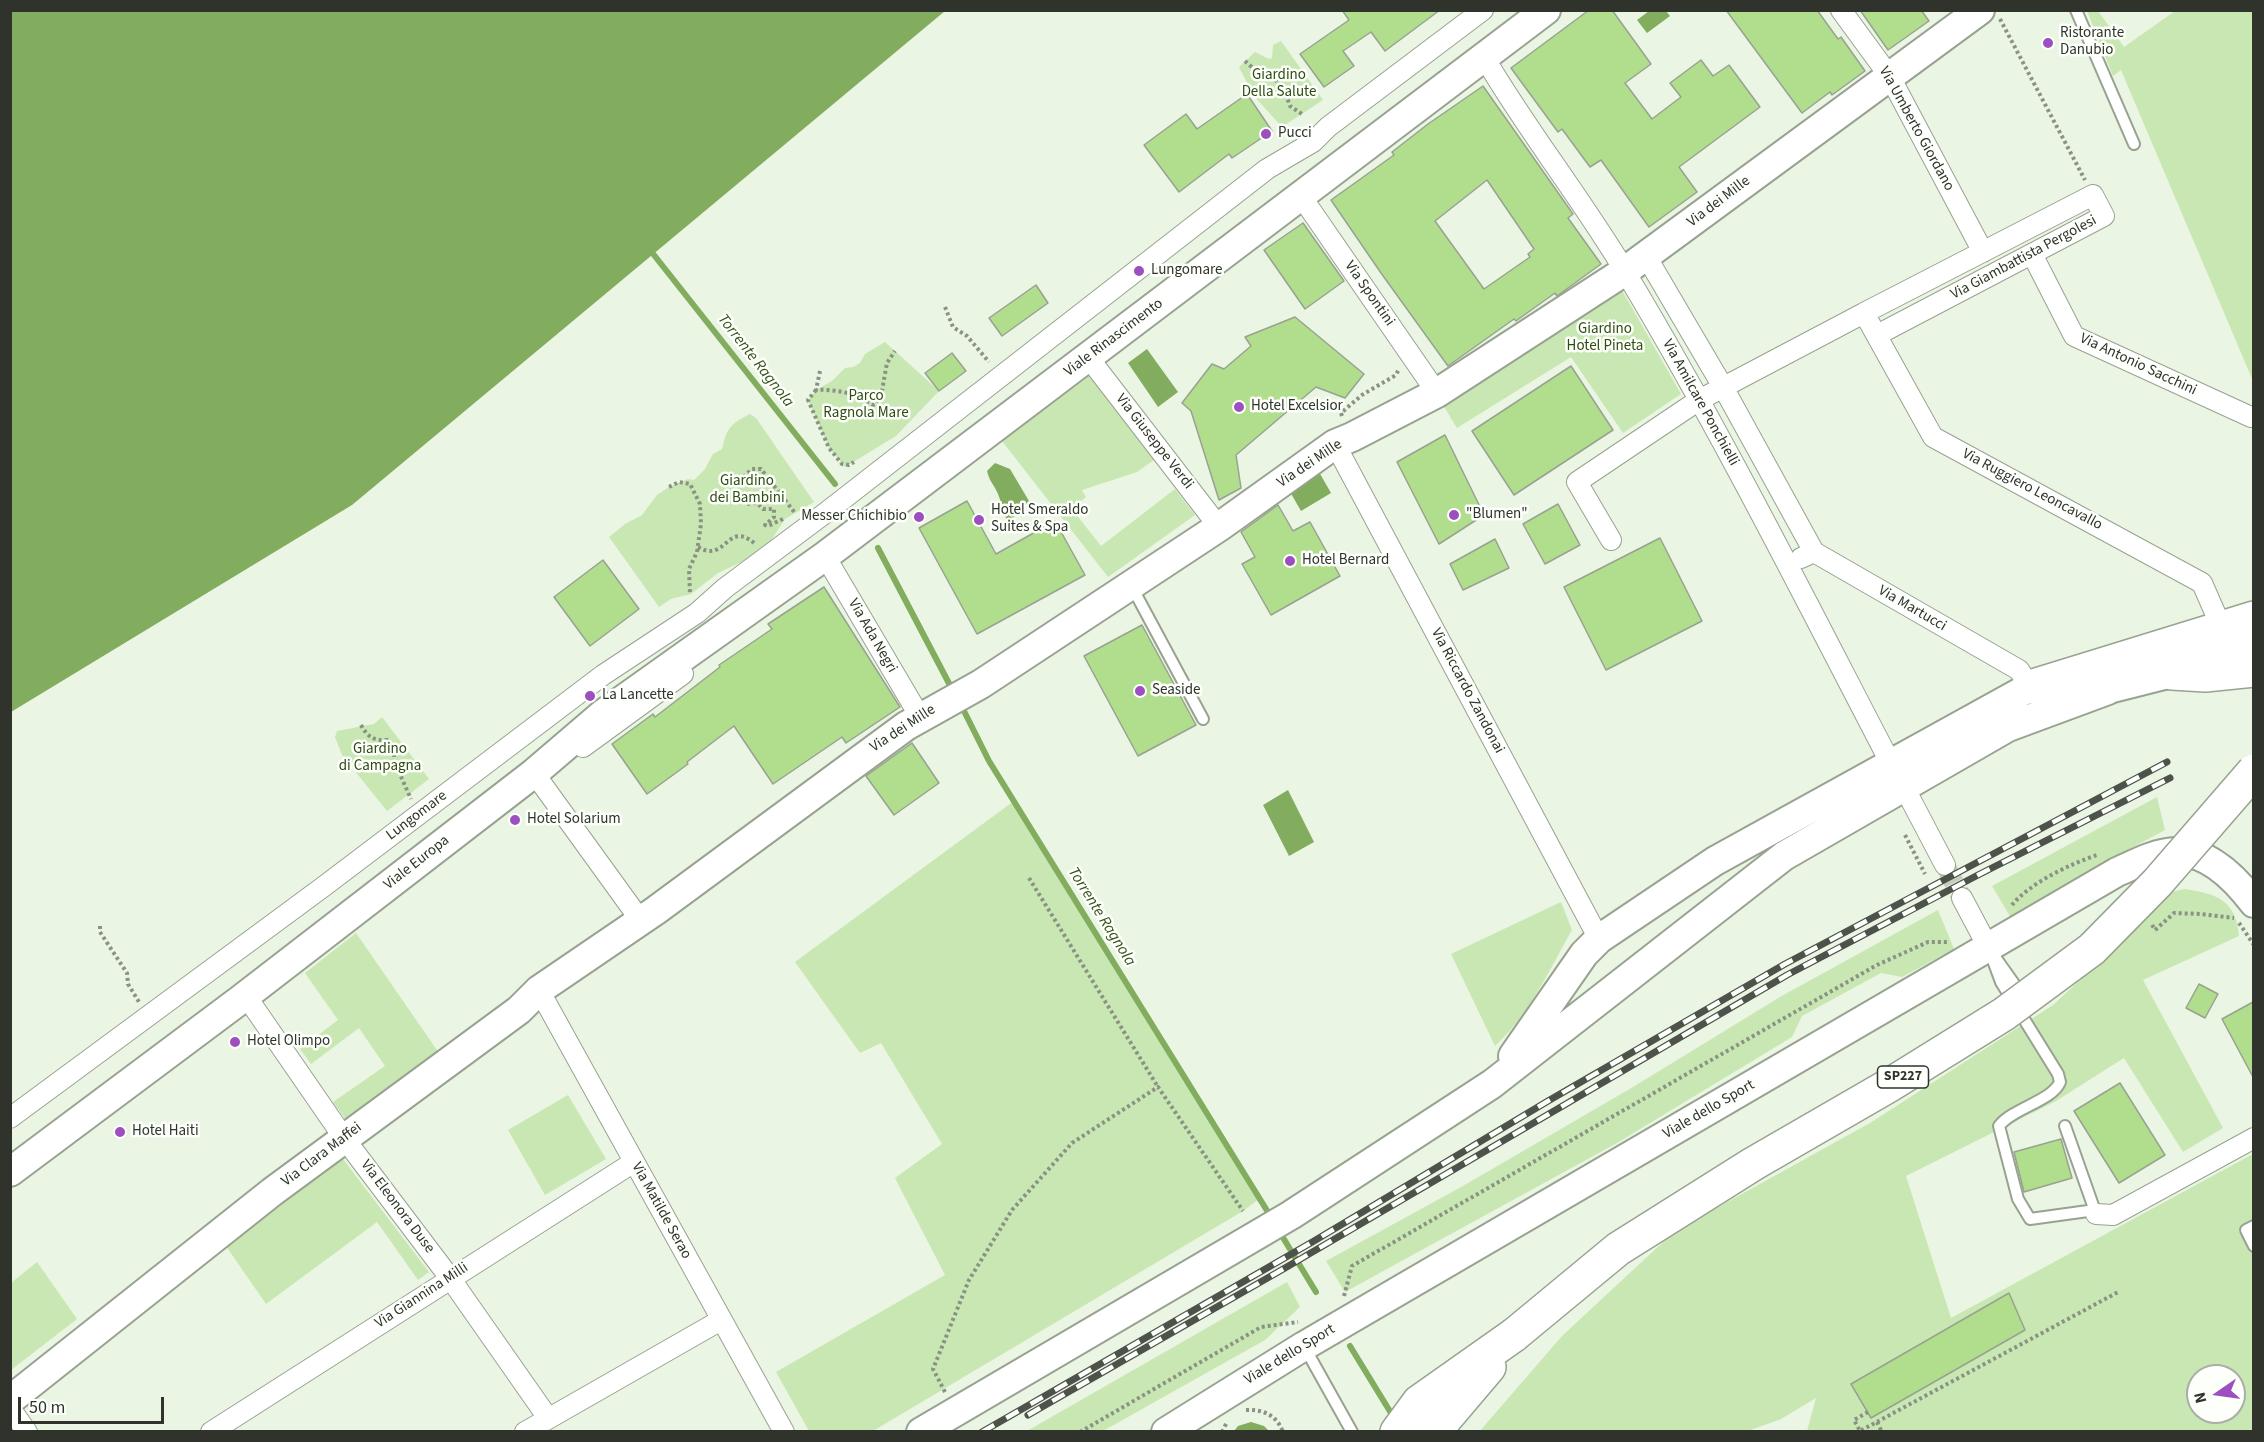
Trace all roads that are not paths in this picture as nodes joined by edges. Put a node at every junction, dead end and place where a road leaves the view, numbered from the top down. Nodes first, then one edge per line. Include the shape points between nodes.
1 (1483, 10) edge
2 (1546, 10) edge
3 (1841, 10) edge
4 (1980, 10) edge
5 (2076, 10) edge
6 (1484, 57) junction
7 (1890, 77) junction
8 (2134, 144) dead end
9 (1301, 196) junction
10 (1983, 252) junction
11 (2032, 254) junction
12 (1636, 264) junction
13 (1864, 313) junction
14 (1876, 335) junction
15 (1088, 357) junction
16 (1723, 387) junction
17 (1437, 393) junction
18 (1699, 400) junction
19 (2251, 417) dead end
20 (1335, 444) junction
21 (1219, 527) junction
22 (1611, 540) dead end
23 (1814, 552) junction
24 (1787, 565) junction
25 (820, 566) junction
26 (1131, 584) junction
27 (2216, 615) dead end
28 (2253, 618) edge
29 (2253, 649) edge
30 (2253, 670) edge
31 (2172, 673) junction
32 (2030, 687) junction
33 (2108, 690) junction
34 (927, 712) junction
35 (1203, 718) dead end
36 (2008, 727) junction
37 (2253, 771) edge
38 (541, 773) junction
39 (1897, 776) junction
40 (1715, 861) junction
41 (1945, 865) tunnel mouth
42 (1733, 897) junction
43 (1962, 898) tunnel mouth
44 (2253, 903) edge
45 (641, 921) junction
46 (1599, 939) junction
47 (1984, 940) junction
48 (539, 990) junction
49 (246, 996) junction
50 (2011, 998) junction
51 (1966, 1024) dead end
52 (1492, 1084) junction
53 (10, 1118) edge
54 (2065, 1126) dead end
55 (344, 1138) junction
56 (2253, 1138) edge
57 (634, 1162) junction
58 (10, 1172) edge
59 (2096, 1214) junction
60 (2253, 1226) edge
61 (2253, 1246) edge
62 (450, 1278) junction
63 (721, 1320) junction
64 (1306, 1334) junction
65 (1514, 1335) junction
66 (1481, 1377) junction
67 (10, 1400) edge
68 (10, 1408) edge
69 (548, 1418) junction
70 (27, 1431) edge
71 (211, 1431) edge
72 (525, 1431) edge
73 (784, 1431) edge
74 (921, 1431) edge
75 (1166, 1431) edge
76 (1352, 1431) edge
77 (1397, 1431) edge
78 (1434, 1431) edge
79 (1454, 1431) edge

1 - 53 street, Lungomare via 1312,142 1267,169 725,588 698,613 603,675
2 - 6 street, Viale Rinascimento
3 - 7 street, Via Umberto Giordano
4 - 7 street, Via dei Mille
5 - 8 lane
6 - 9 street, Viale Rinascimento
6 - 12 street, Via Amilcare Ponchielli
7 - 10 street, Via Umberto Giordano
7 - 12 street, Via dei Mille
9 - 15 street, Viale Rinascimento
9 - 17 street, Via Spontini
10 - 11 street, Via Giambattista Pergolesi via 2092,195 2104,216
10 - 13 street, Via Giambattista Pergolesi
11 - 14 street, Via Giambattista Pergolesi
11 - 19 street, Via Antonio Sacchini via 2074,336
12 - 16 street, Via Amilcare Ponchielli
12 - 17 street, Via dei Mille
12 - 18 street, Via Amilcare Ponchielli
13 - 14 street
13 - 16 street, Via Giambattista Pergolesi
14 - 27 street, Via Ruggiero Leoncavallo via 1933,436 2202,582
15 - 21 street, Via Giuseppe Verdi
15 - 25 street, Viale Rinascimento
16 - 18 street, Via Giambattista Pergolesi
16 - 23 street, Via Amilcare Ponchielli
17 - 20 street, Via dei Mille
18 - 22 street, Via Giambattista Pergolesi via 1577,482
18 - 24 street, Via Amilcare Ponchielli
20 - 21 street, Via dei Mille
20 - 46 street, Via Riccardo Zandonai
21 - 26 street, Via dei Mille
23 - 24 street
23 - 32 street, Via Martucci via 2019,670
24 - 39 street, Via Amilcare Ponchielli
25 - 34 street, Via Ada Negri
25 - 38 street, Viale Europa via 603,714
26 - 34 street, Via dei Mille via 981,684
26 - 35 lane
28 - 32 highway
29 - 31 street
30 - 31 highway via 2205,675
31 - 33 street
32 - 33 street via 2039,697 2060,701
32 - 36 street via 2028,706
32 - 39 street
33 - 36 street
34 - 45 street, Via dei Mille
36 - 39 street
37 - 65 highway, SP227, bridge via 2157,883 2092,949 2004,1014 1618,1249
38 - 45 street
38 - 49 street, Viale Europa
39 - 40 street
39 - 41 street, Via Amilcare Ponchielli
39 - 42 street
40 - 42 street via 1698,879 1698,892 1712,902
40 - 46 street
42 - 52 street
43 - 47 street
44 - 47 street, Viale dello Sport via 2225,871 2201,855 2173,852 2117,872
45 - 48 street, Via Clara Maffei
46 - 52 street via 1584,954
47 - 50 lane via 2017,988
47 - 64 street, Viale dello Sport
48 - 55 street, Via Clara Maffei via 519,1011
48 - 57 street, Via Matilde Serao
49 - 55 street, Via Eleonora Duse
49 - 58 street, Viale Europa
50 - 51 lane
50 - 59 lane via 2060,1082 2053,1091 2006,1117 1999,1126 2018,1199 2030,1219 2088,1211
52 - 74 street via 1291,1215
54 - 59 lane
55 - 62 street, Via Eleonora Duse
55 - 67 street, Via Clara Maffei
56 - 59 street via 2113,1215
57 - 62 street, Via Giannina Milli
57 - 63 street, Via Matilde Serao
60 - 61 lane via 2246,1230
62 - 69 street, Via Eleonora Duse
62 - 71 street, Via Giannina Milli
63 - 69 street
63 - 73 street, Via Matilde Serao
64 - 75 street, Viale dello Sport
64 - 76 lane
65 - 66 highway, SP227
65 - 77 highway via 1419,1402
66 - 78 highway, SP227
66 - 79 highway
68 - 70 street
69 - 72 street

